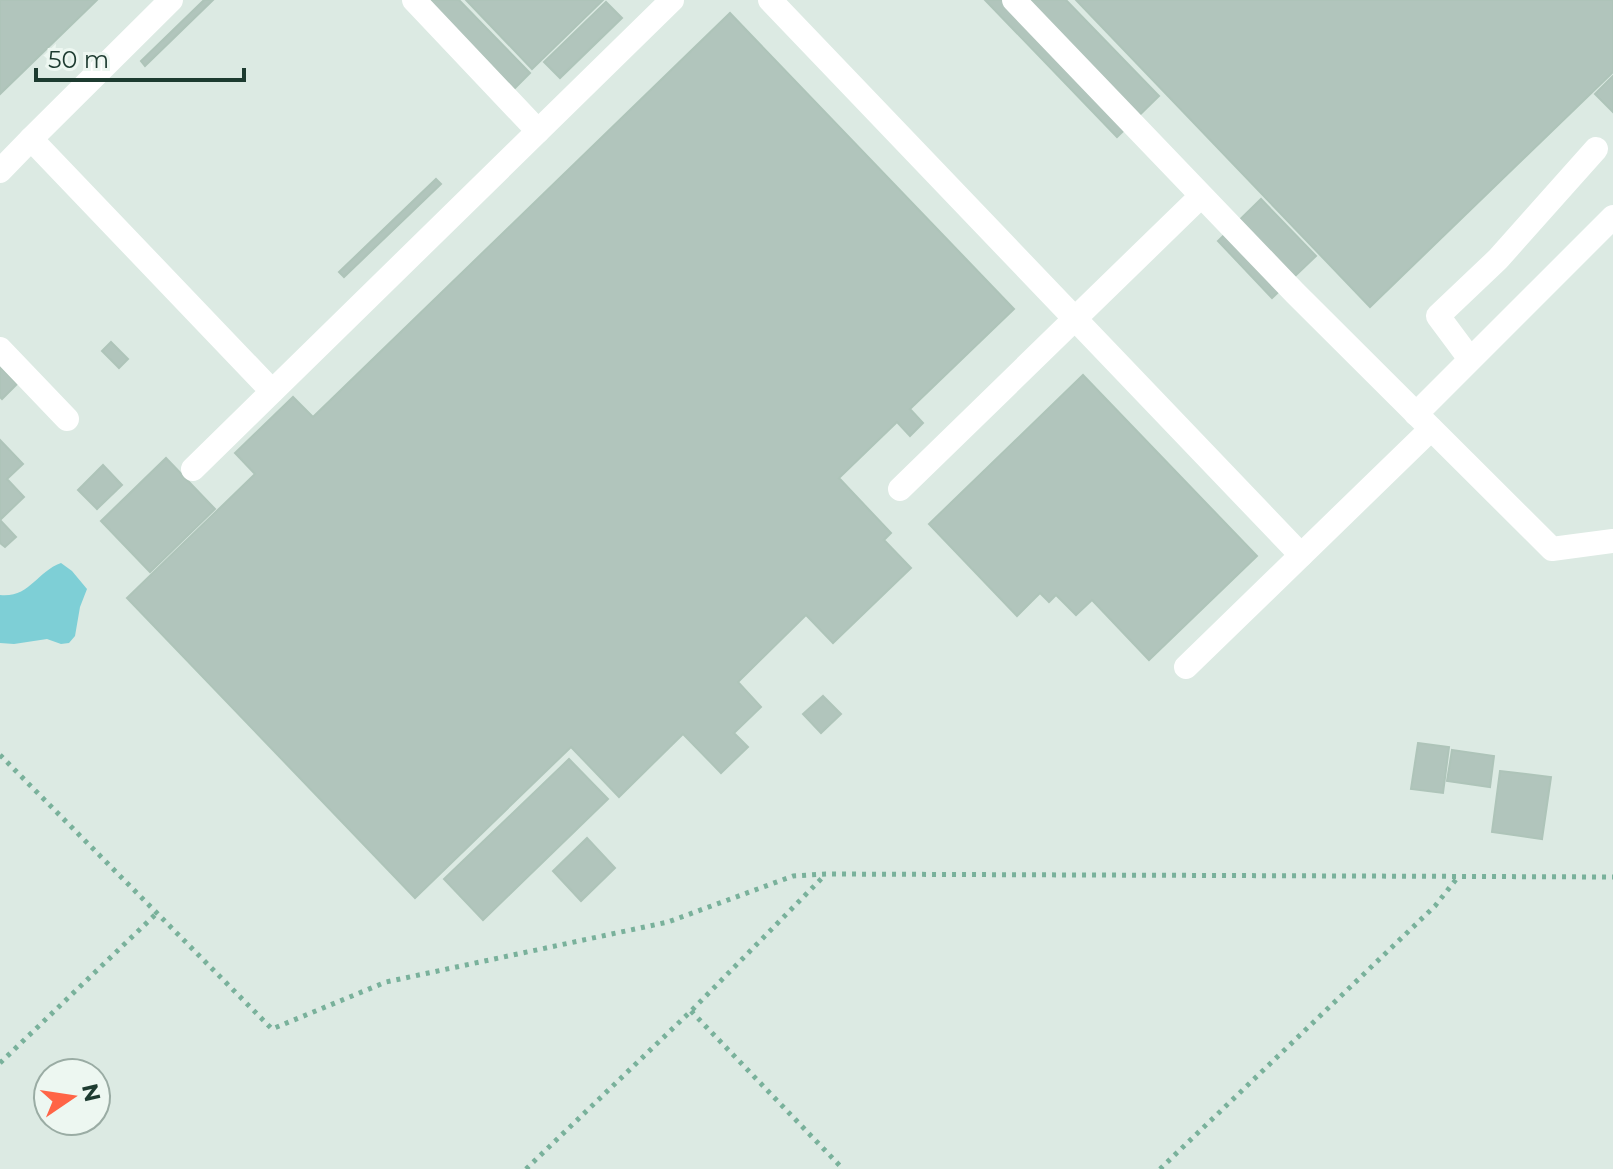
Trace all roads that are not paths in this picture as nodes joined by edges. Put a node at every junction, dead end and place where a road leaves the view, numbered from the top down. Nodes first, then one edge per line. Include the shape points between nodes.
1 (171, 0) edge
2 (414, 0) edge
3 (672, 0) edge
4 (770, 0) edge
5 (1014, 0) edge
6 (538, 131) junction
7 (31, 139) junction
8 (1596, 149) dead end
9 (0, 171) edge
10 (1201, 196) junction
11 (1613, 217) edge
12 (1075, 319) junction
13 (0, 349) edge
14 (1470, 359) junction
15 (272, 391) junction
16 (67, 419) dead end
17 (1423, 422) junction
18 (193, 469) dead end
19 (900, 489) dead end
20 (1613, 541) edge
21 (1301, 555) junction
22 (1186, 667) dead end

1 - 7 lane
2 - 6 lane
3 - 6 lane
4 - 12 lane
5 - 10 lane
6 - 15 lane
7 - 9 lane
7 - 15 lane
8 - 14 lane via 1498,259 1438,316
10 - 12 lane
10 - 17 lane
11 - 14 lane
12 - 19 lane
12 - 21 lane
13 - 16 lane
14 - 17 lane
15 - 18 lane
17 - 20 lane via 1552,549
17 - 21 lane
21 - 22 lane

